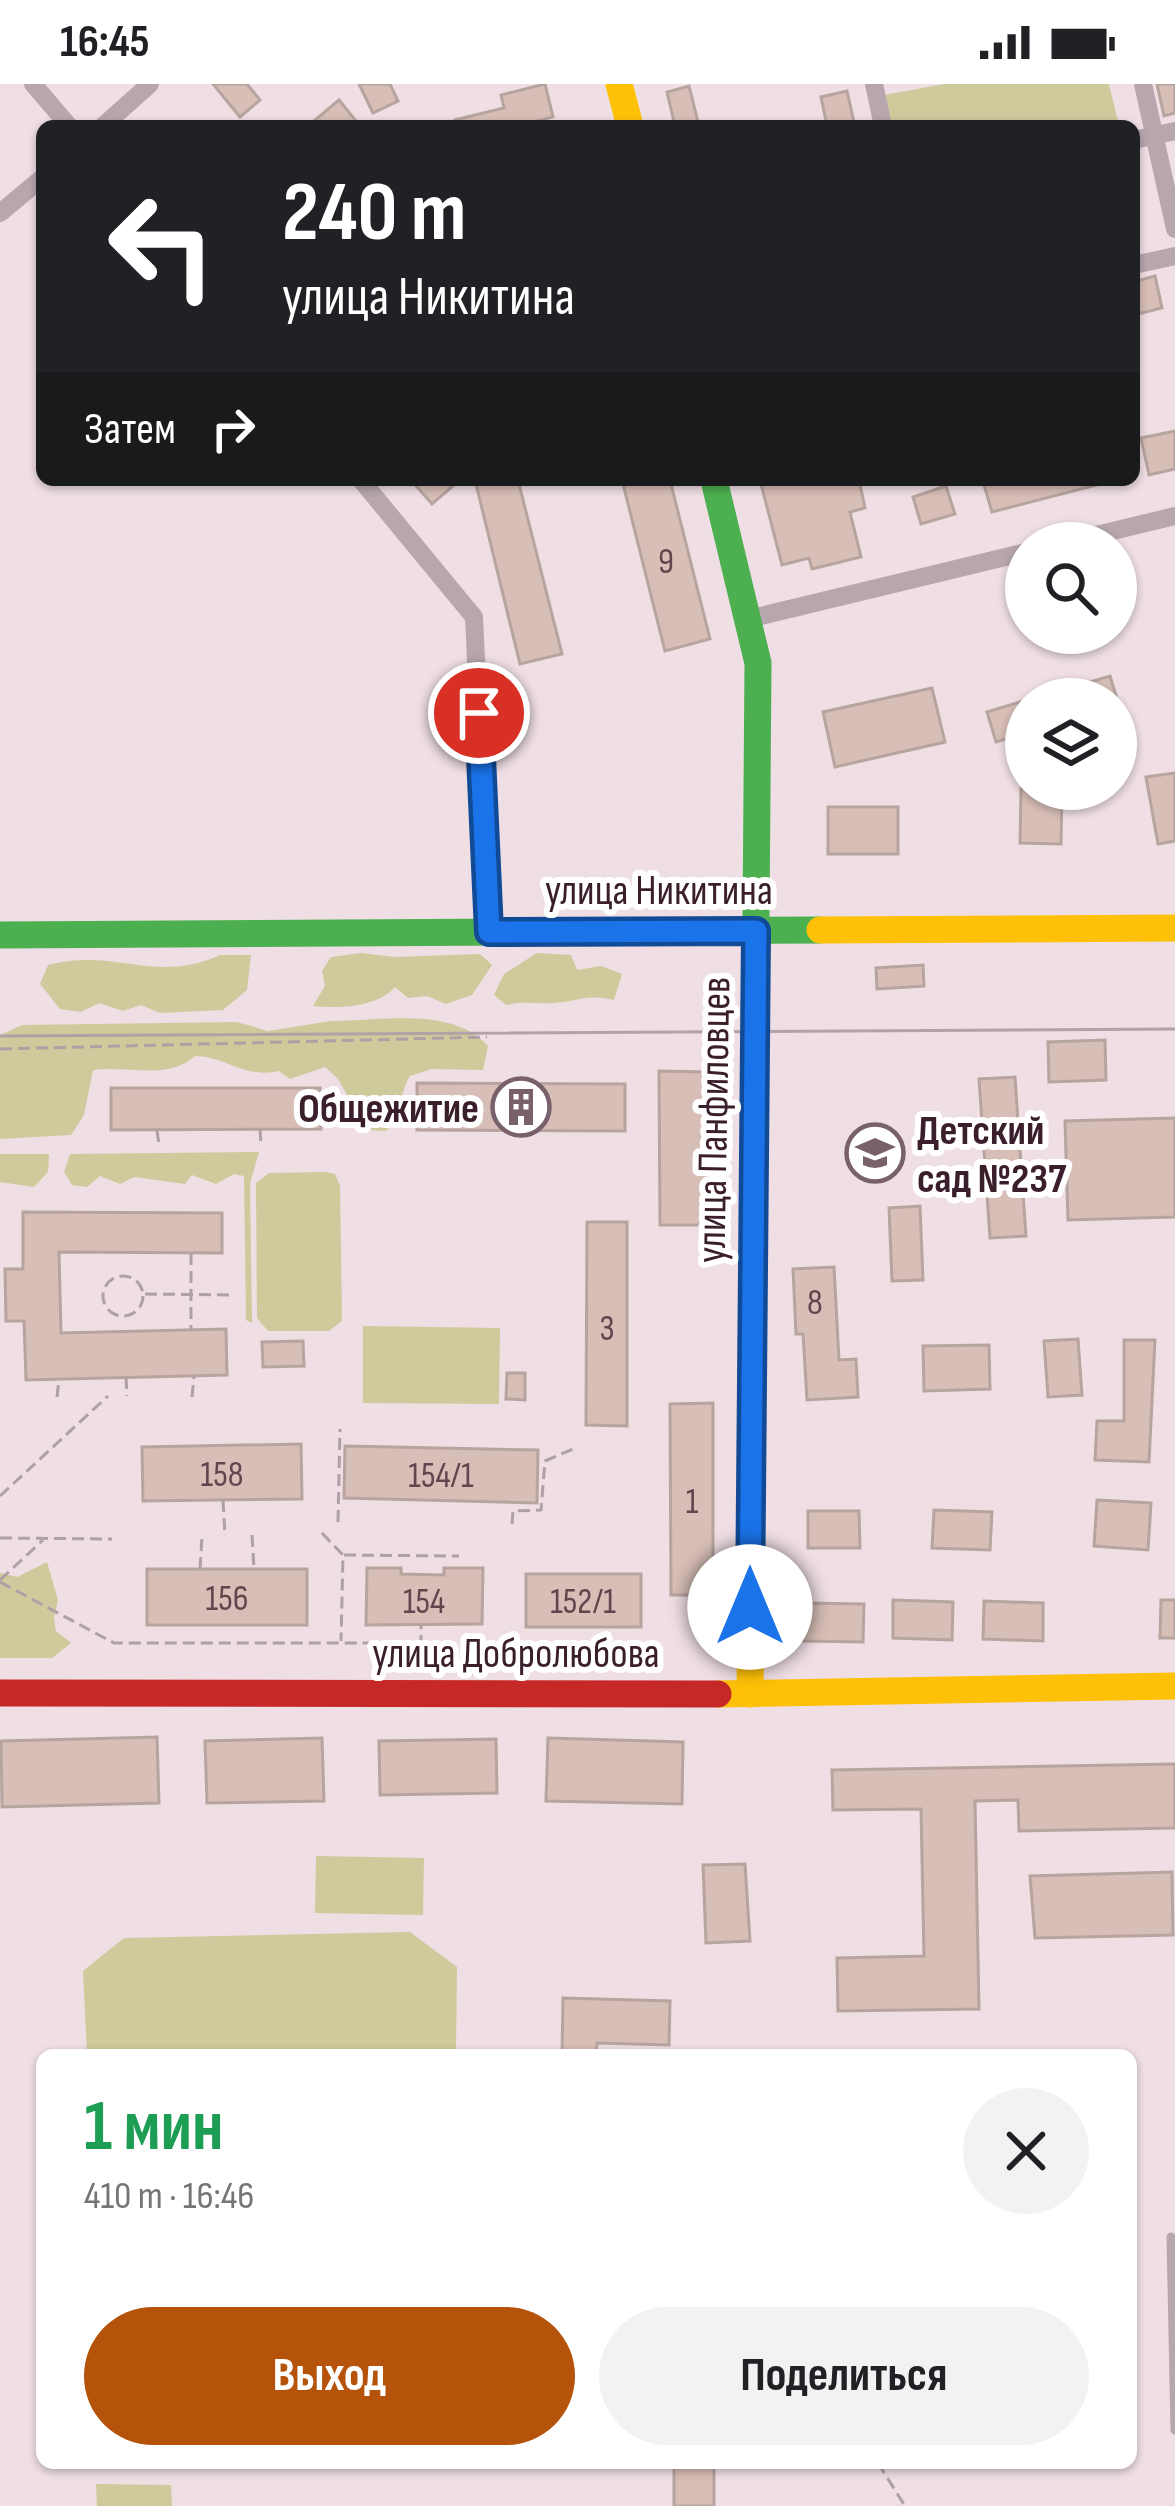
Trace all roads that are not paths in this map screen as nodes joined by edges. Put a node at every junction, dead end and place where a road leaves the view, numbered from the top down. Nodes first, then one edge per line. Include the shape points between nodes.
1 (33, 84) edge
2 (150, 84) edge
3 (620, 84) edge
4 (874, 84) edge
5 (1143, 84) edge
6 (64, 120) edge
7 (110, 120) edge
8 (628, 120) edge
9 (883, 120) edge
10 (1175, 130) edge
11 (1144, 138) edge
12 (36, 183) edge
13 (0, 213) edge
14 (1175, 229) edge
15 (1175, 256) edge
16 (1140, 264) edge
17 (366, 486) edge
18 (715, 486) edge
19 (1175, 516) edge
20 (1137, 525) edge
21 (1005, 557) edge
22 (748, 620) junction
23 (1175, 928) edge
24 (756, 931) junction
25 (489, 932) junction
26 (0, 935) edge
27 (1175, 1686) edge
28 (0, 1693) edge
29 (751, 1694) junction
30 (1172, 2237) dead end
31 (1175, 2430) edge

1 - 6 street
2 - 7 street
3 - 8 street
4 - 9 street
5 - 11 street
10 - 11 street
11 - 14 street
12 - 13 street
15 - 16 street
17 - 25 street via 474,617
18 - 22 street, улица Панфиловцев
19 - 20 street
21 - 22 street
22 - 24 street, улица Панфиловцев via 758,663
23 - 24 street, улица Никитина
24 - 25 street, улица Никитина
24 - 29 street, улица Панфиловцев
25 - 26 street, улица Никитина
27 - 29 street, улица Добролюбова
28 - 29 street, улица Добролюбова
30 - 31 lane

